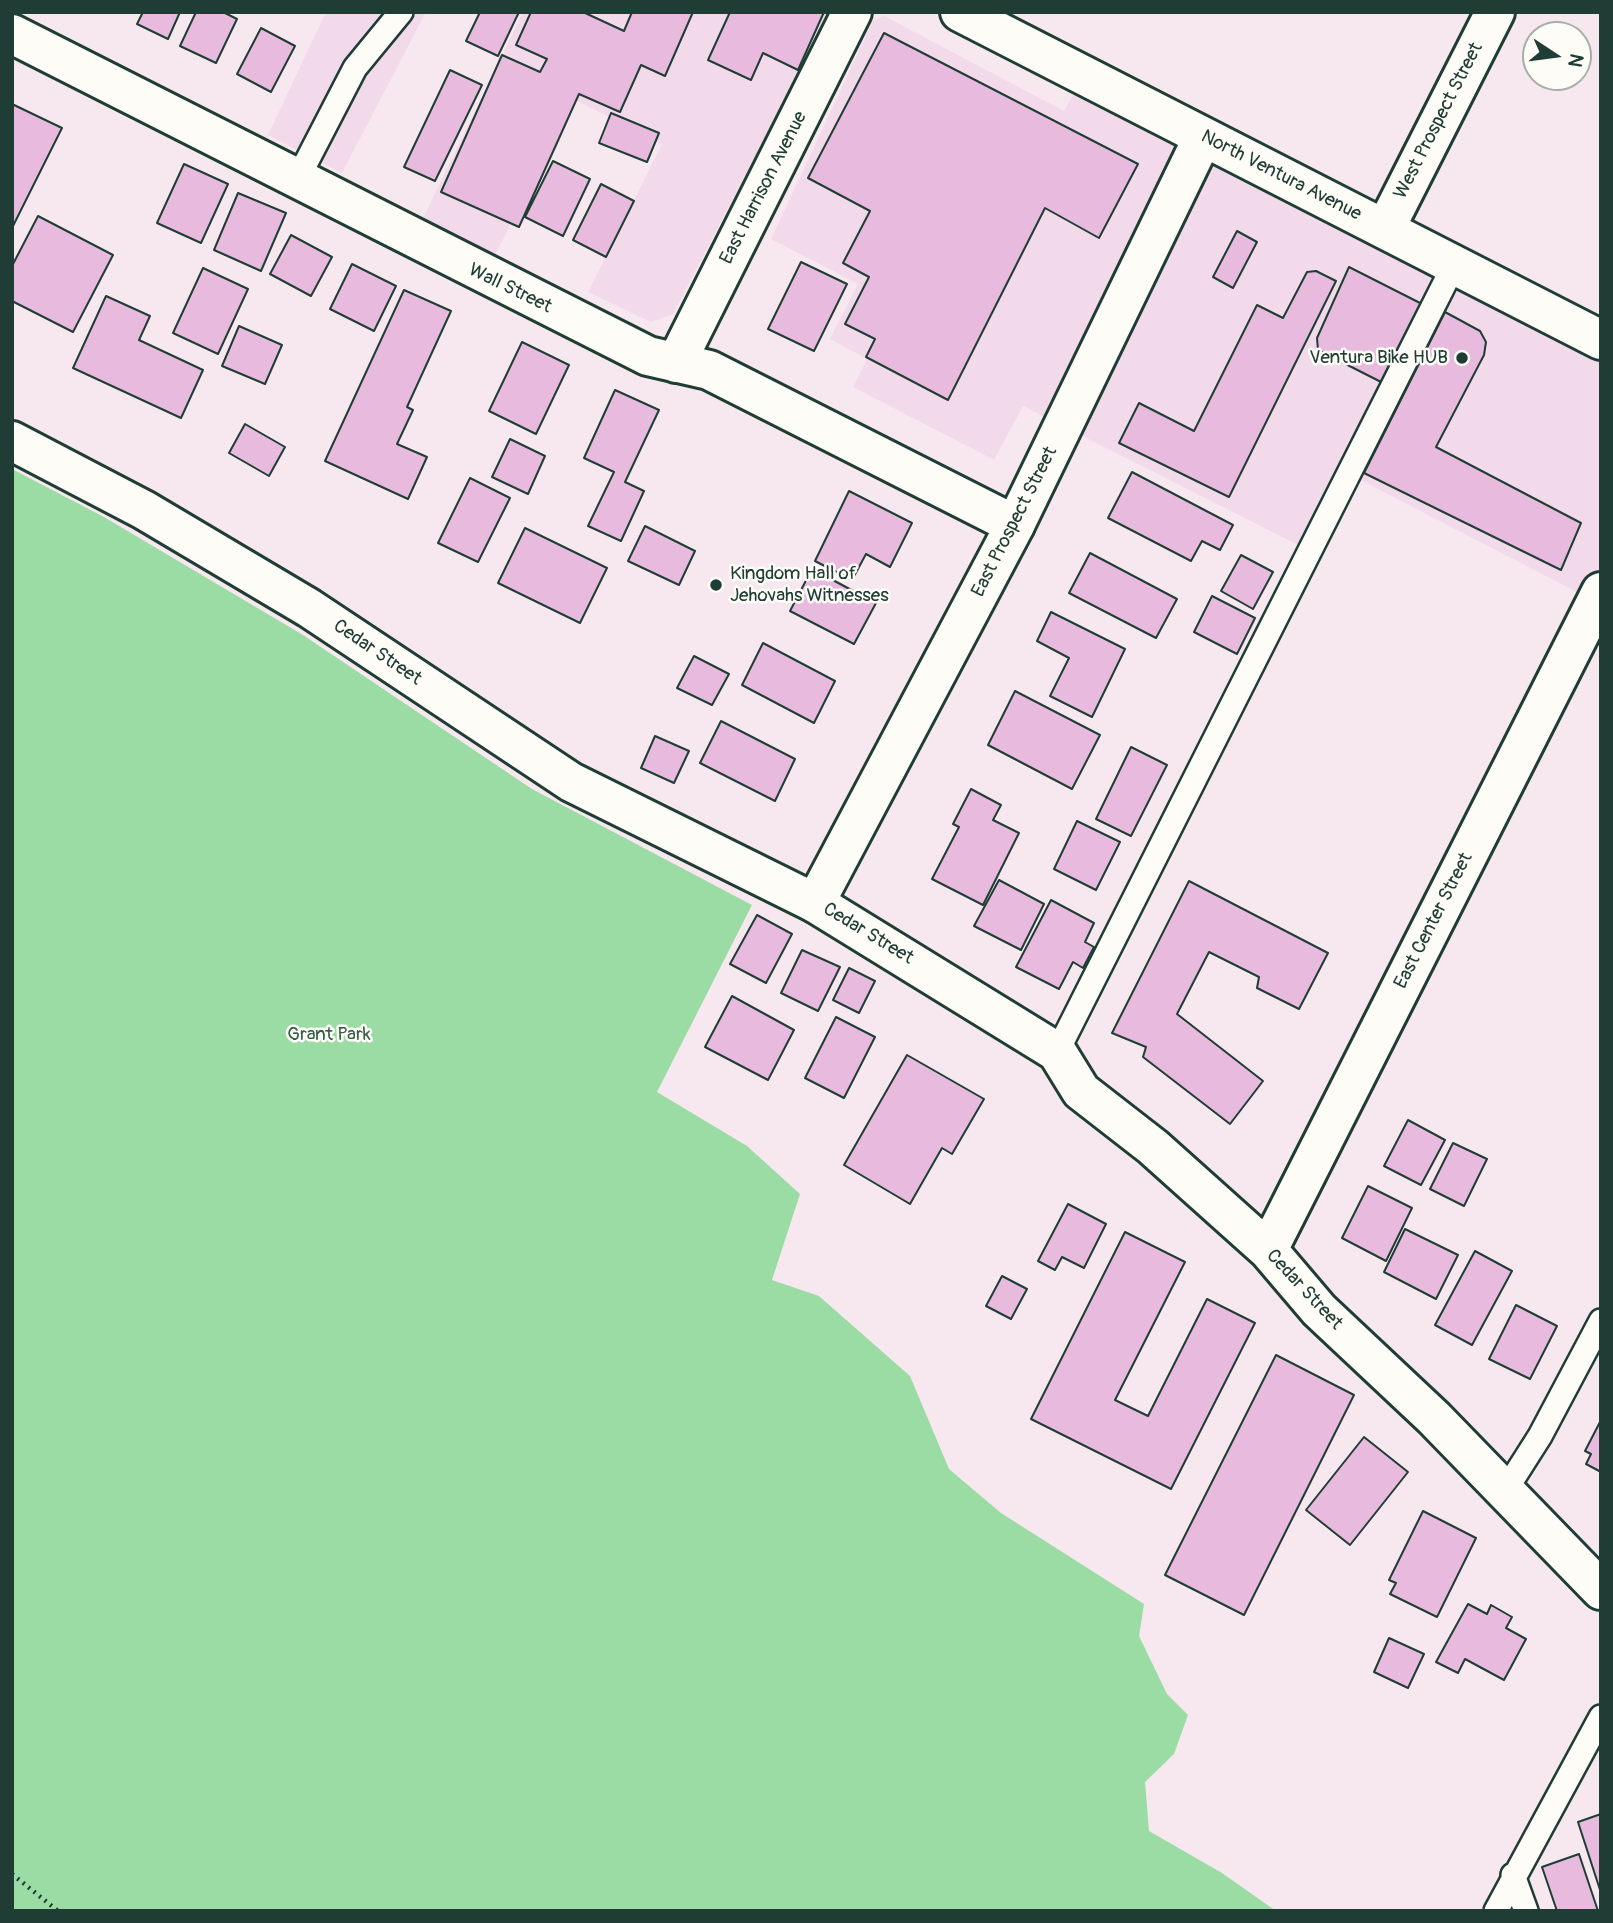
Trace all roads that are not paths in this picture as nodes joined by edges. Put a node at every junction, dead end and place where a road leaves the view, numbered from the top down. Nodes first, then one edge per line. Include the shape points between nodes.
1 (401, 12) edge
2 (852, 12) edge
3 (960, 12) edge
4 (1494, 12) edge
5 (12, 34) edge
6 (1203, 137) junction
7 (297, 180) junction
8 (1385, 229) junction
9 (1454, 265) junction
10 (1601, 340) edge
11 (676, 363) junction
12 (12, 441) edge
13 (1015, 525) junction
14 (1601, 592) edge
15 (815, 902) junction
16 (1057, 1052) junction
17 (1268, 1250) junction
18 (1601, 1321) edge
19 (1506, 1490) junction
20 (1601, 1590) edge
21 (1601, 1717) edge
22 (1513, 1875) junction
23 (1496, 1911) edge
24 (1526, 1911) edge

1 - 7 lane via 355,68
2 - 11 street, East Harrison Avenue
3 - 6 street, North Ventura Avenue
4 - 8 street, West Prospect Street
5 - 7 street, Wall Street
6 - 8 street, North Ventura Avenue
6 - 13 street, East Prospect Street
7 - 11 street, Wall Street via 648,356
8 - 9 street, North Ventura Avenue
9 - 10 street, North Ventura Avenue
9 - 16 lane
11 - 13 street, Wall Street via 709,370
12 - 15 street, Cedar Street via 144,510 309,608 571,782
13 - 15 street, East Prospect Street
14 - 17 street, East Center Street
15 - 16 street, Cedar Street
16 - 17 street, Cedar Street via 1080,1091 1153,1147
17 - 19 street, Cedar Street via 1319,1310
18 - 19 lane
19 - 20 street, Cedar Street
21 - 22 lane
22 - 23 lane
22 - 24 lane

